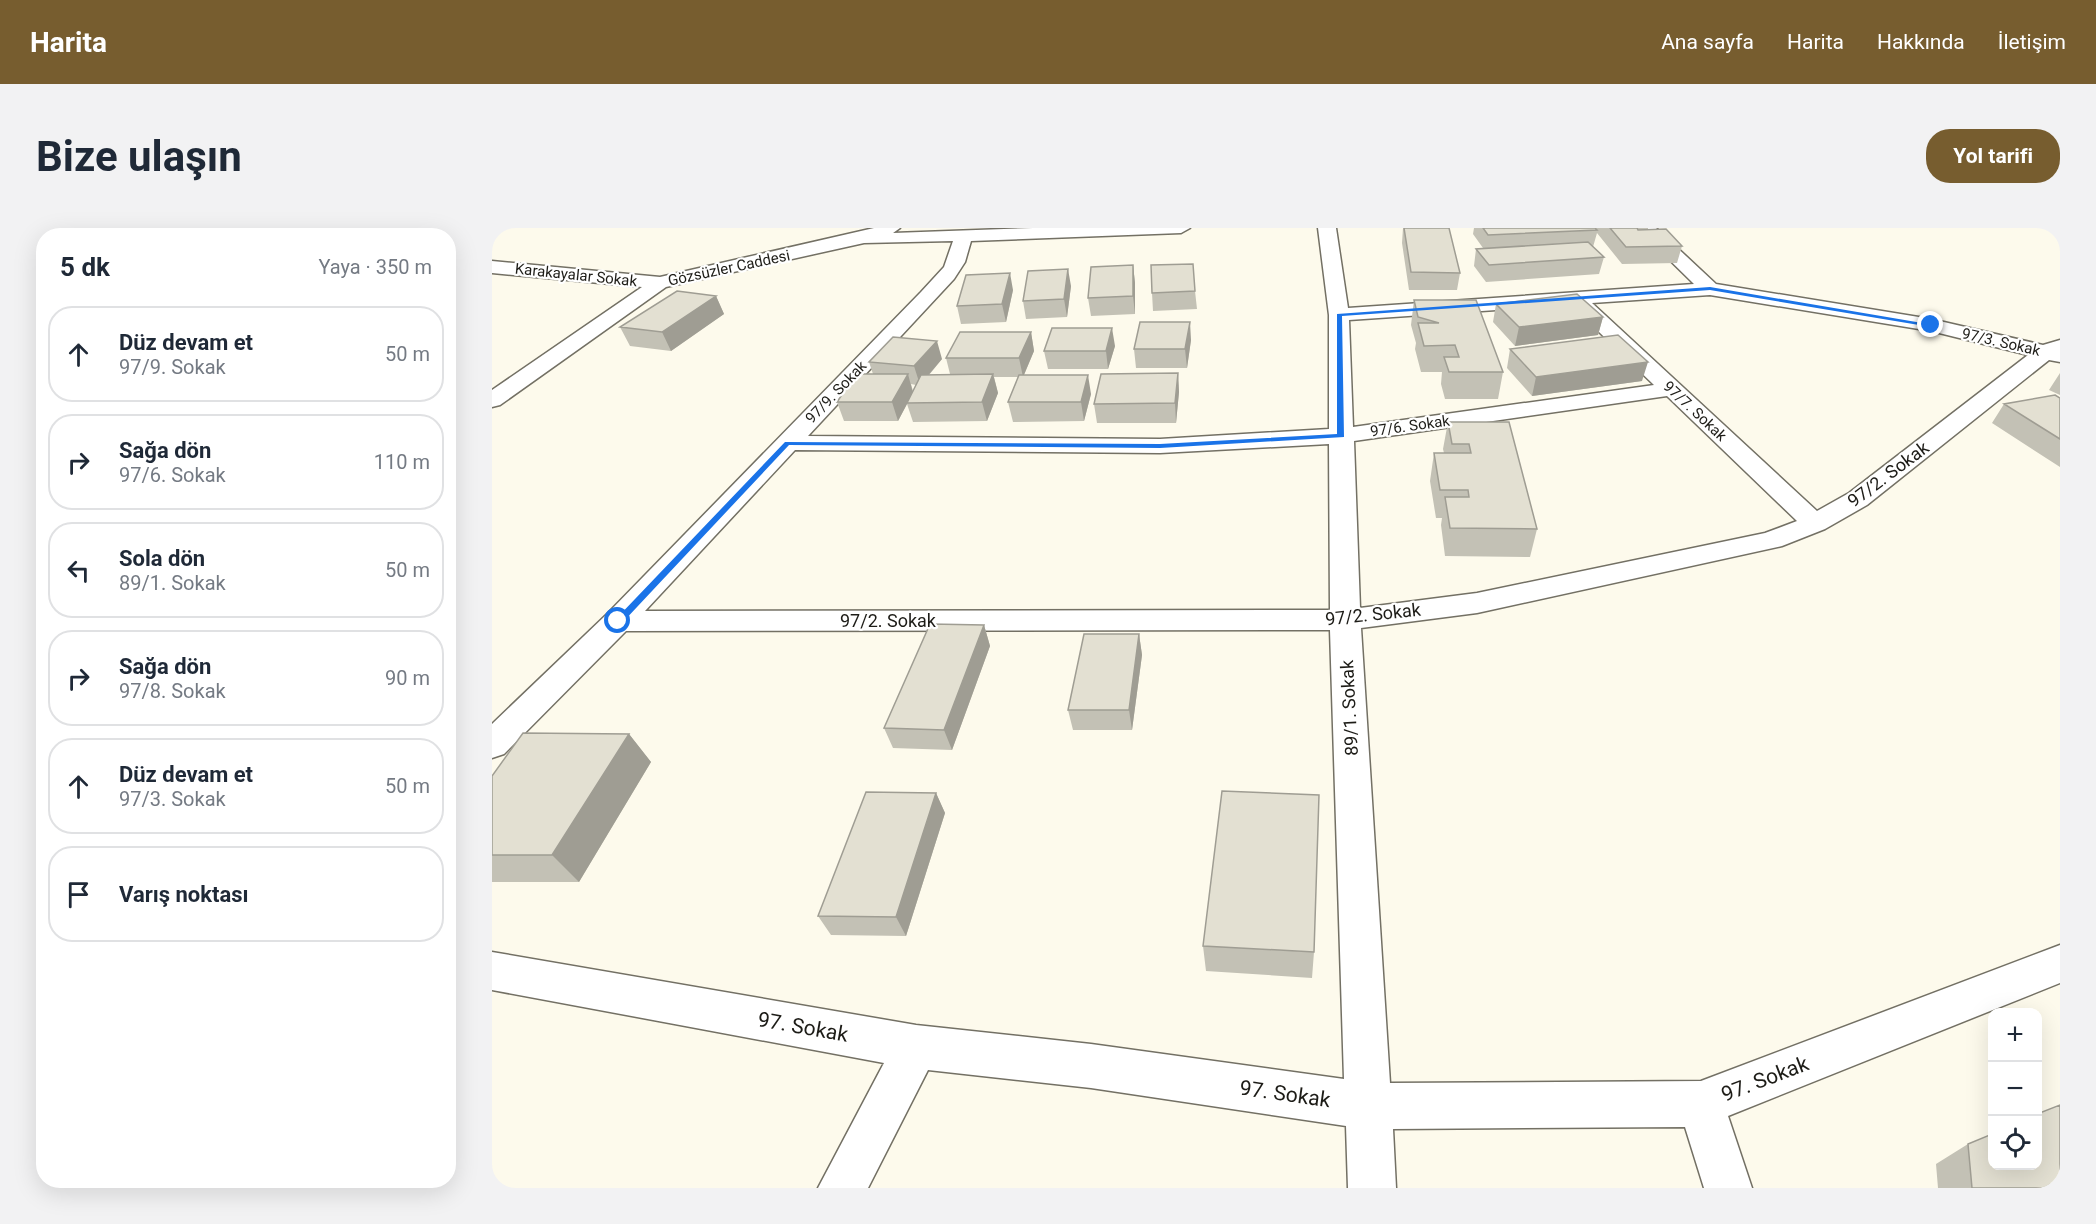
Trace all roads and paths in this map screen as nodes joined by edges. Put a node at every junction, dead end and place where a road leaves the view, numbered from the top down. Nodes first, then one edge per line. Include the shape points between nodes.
1 (891, 228) edge
2 (1181, 228) edge
3 (1327, 228) edge
4 (1646, 228) edge
5 (963, 235) junction
6 (858, 239) junction
7 (492, 267) edge
8 (660, 283) junction
9 (1710, 289) junction
10 (1575, 298) junction
11 (1339, 315) junction
12 (2055, 352) edge
13 (1671, 389) junction
14 (492, 400) edge
15 (1341, 436) junction
16 (788, 443) junction
17 (1815, 523) junction
18 (1345, 620) junction
19 (618, 621) junction
20 (492, 745) edge
21 (2060, 964) edge
22 (492, 971) edge
23 (916, 1047) junction
24 (1701, 1104) junction
25 (1369, 1106) junction
26 (842, 1188) edge
27 (1372, 1188) edge
28 (1728, 1188) edge

1 - 6 street, Gözsüzler Caddesi
2 - 5 street
3 - 11 street, 89/1. Sokak
4 - 9 street
5 - 6 street
5 - 16 street, 97/9. Sokak via 962,254 953,269
6 - 8 street, Gözsüzler Caddesi
7 - 8 street, Karakayalar Sokak
8 - 14 street, Gözsüzler Caddesi
9 - 10 street, 97/3. Sokak
9 - 12 street, 97/3. Sokak via 1931,325
10 - 11 street, 97/3. Sokak
10 - 13 street, 97/7. Sokak
11 - 15 street, 89/1. Sokak
12 - 17 street, 97/2. Sokak via 1858,499
13 - 15 street, 97/6. Sokak
13 - 17 street, 97/7. Sokak
15 - 16 street, 97/6. Sokak via 1160,446
15 - 18 street, 89/1. Sokak
16 - 19 street, 97/9. Sokak
17 - 18 street, 97/2. Sokak via 1772,540 1477,603
18 - 19 street, 97/2. Sokak
18 - 25 street, 89/1. Sokak
19 - 20 street, 97/9. Sokak
21 - 24 street, 97. Sokak
22 - 23 street, 97. Sokak
23 - 25 street, 97. Sokak via 1091,1066
23 - 26 street
24 - 25 street, 97. Sokak
24 - 28 street
25 - 27 street, 89/1. Sokak

